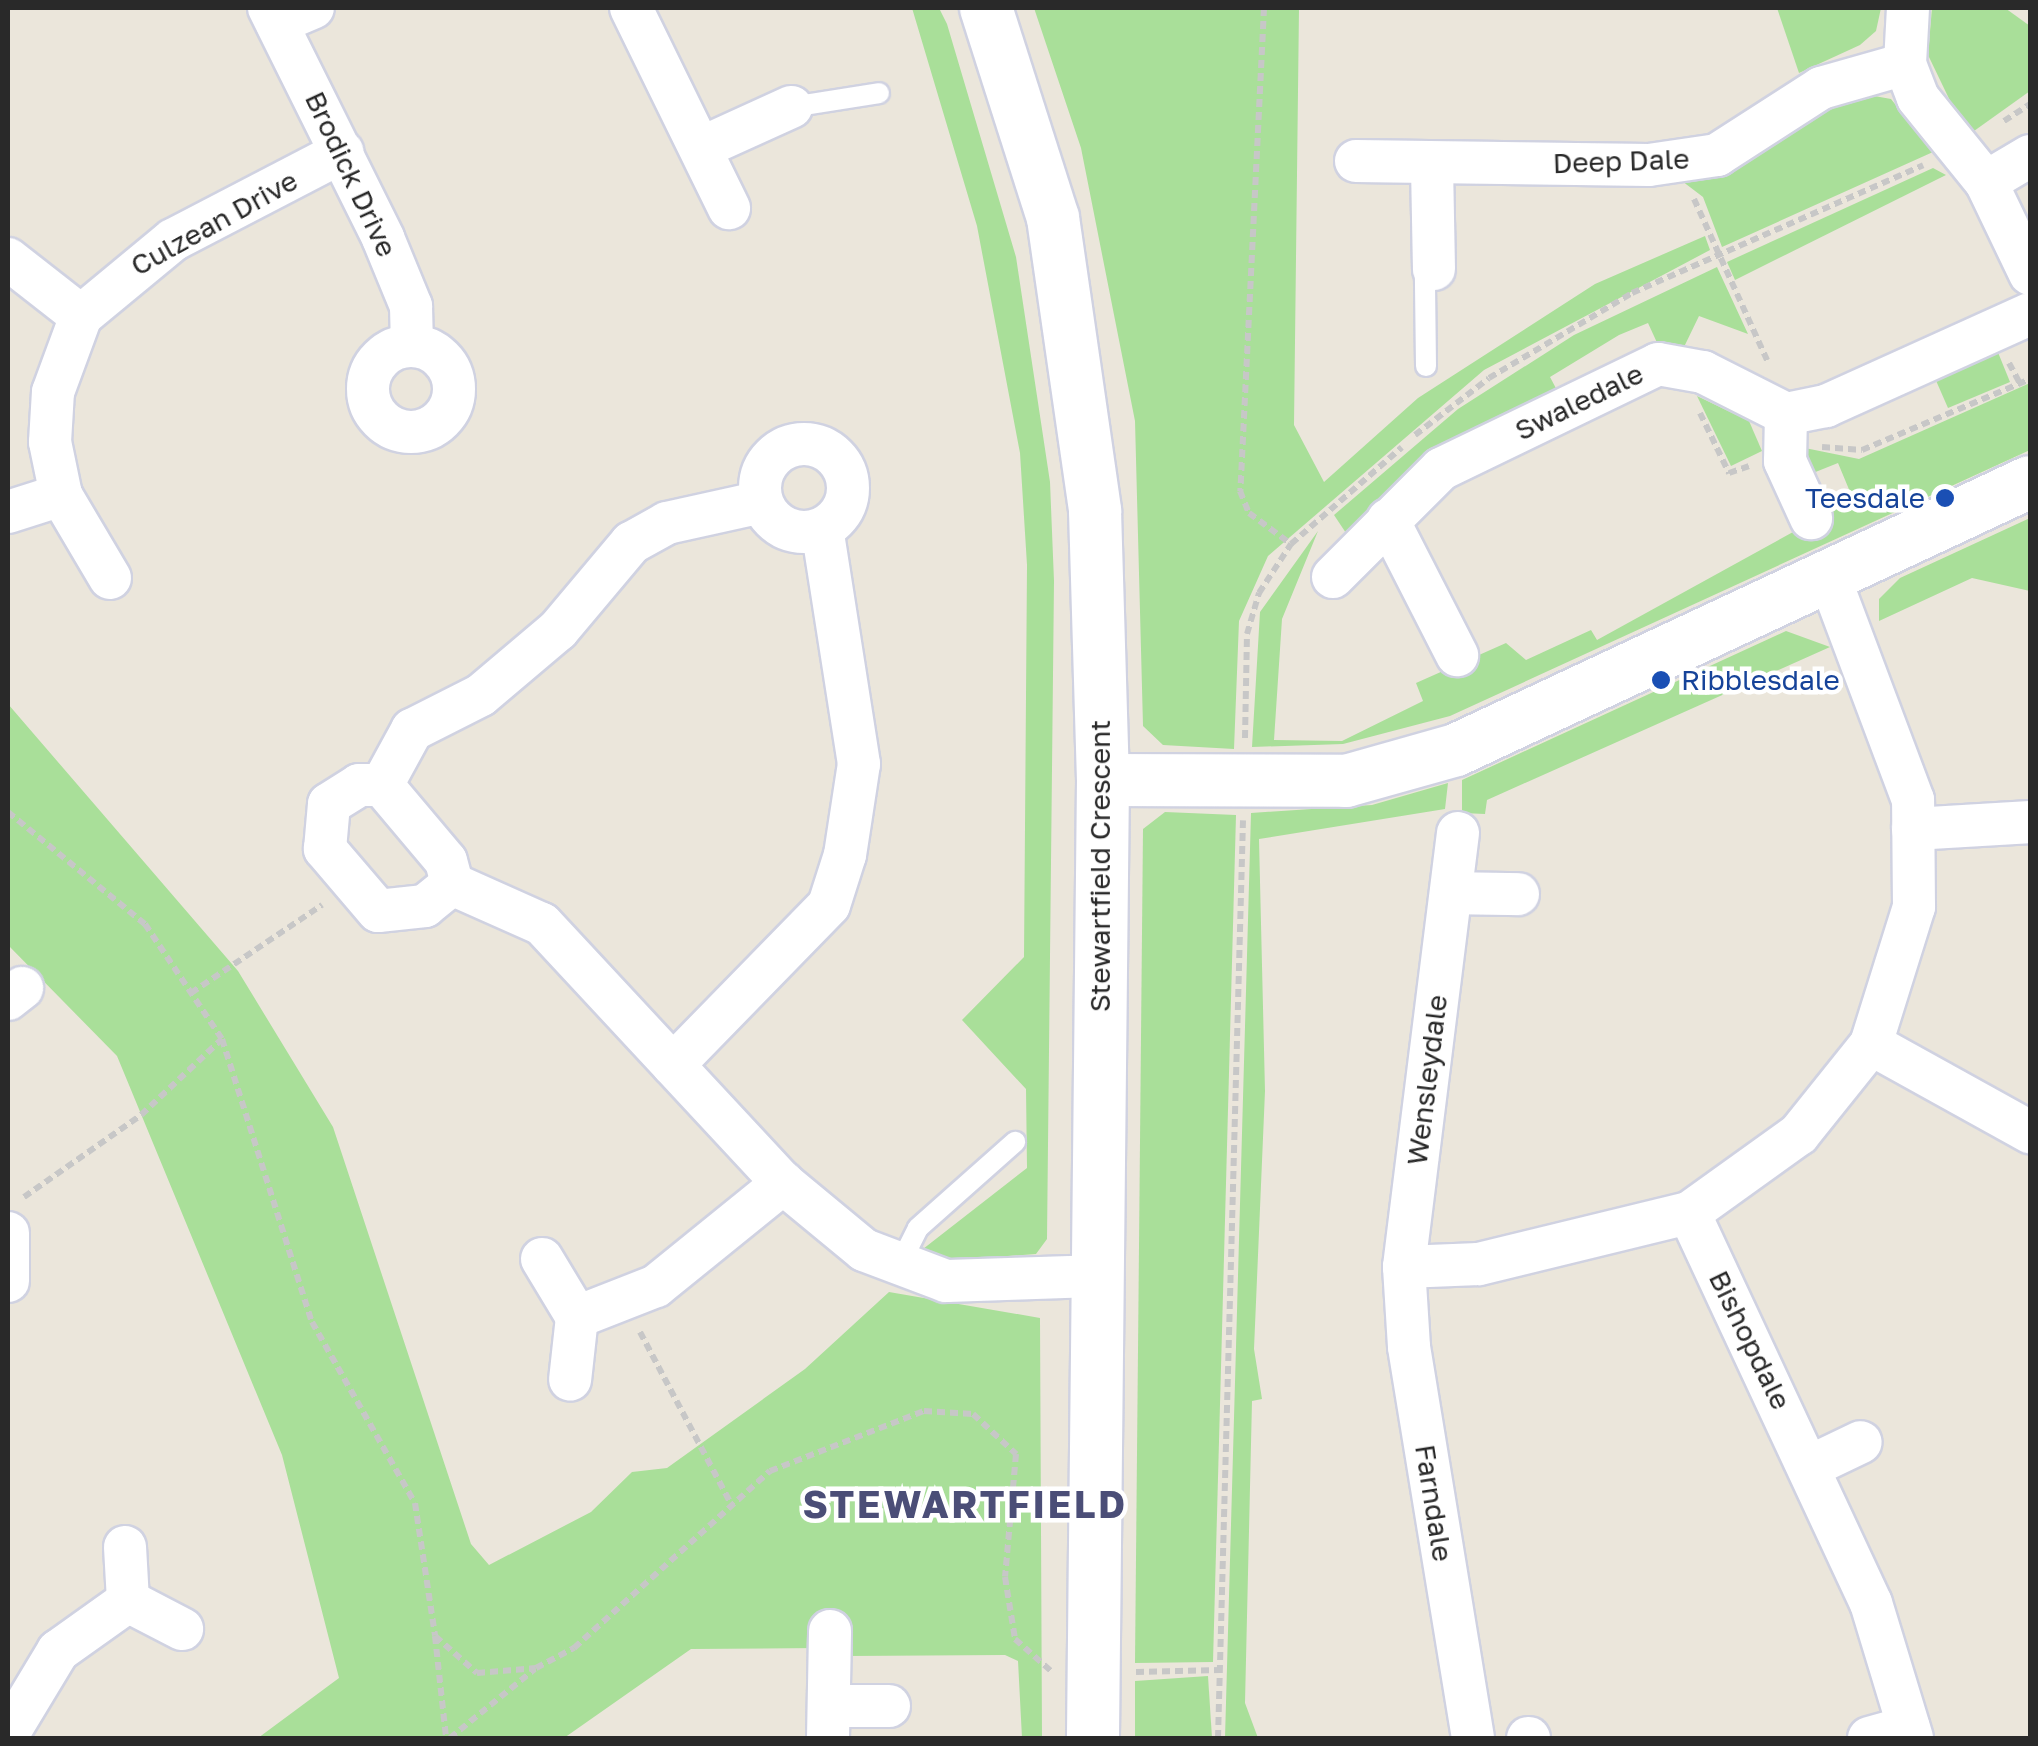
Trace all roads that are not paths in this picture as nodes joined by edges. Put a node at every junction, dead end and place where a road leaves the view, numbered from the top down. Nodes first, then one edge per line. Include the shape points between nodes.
1 (632, 8) edge
2 (986, 8) edge
3 (1908, 8) edge
4 (287, 12) edge
5 (1905, 64) junction
6 (880, 93) dead end
7 (792, 107) joint
8 (703, 146) junction
9 (342, 152) junction
10 (2030, 156) edge
11 (1356, 161) dead end
12 (1432, 166) junction
13 (1986, 182) junction
14 (729, 208) dead end
15 (8, 259) edge
16 (1434, 269) joint
17 (2030, 274) edge
18 (2030, 314) edge
19 (81, 316) junction
20 (412, 346) dead end
21 (1426, 366) dead end
22 (1785, 438) junction
23 (2030, 482) edge
24 (61, 495) junction
25 (762, 502) junction
26 (8, 512) edge
27 (1811, 518) dead end
28 (1388, 520) junction
29 (822, 529) junction
30 (1829, 576) junction
31 (1333, 577) dead end
32 (110, 578) dead end
33 (1457, 655) dead end
34 (1104, 780) junction
35 (382, 784) junction
36 (2030, 822) edge
37 (1913, 829) junction
38 (1458, 832) dead end
39 (452, 884) junction
40 (1451, 893) junction
41 (1518, 894) dead end
42 (1871, 1044) junction
43 (673, 1064) junction
44 (2030, 1132) edge
45 (1015, 1142) dead end
46 (783, 1183) junction
47 (1689, 1213) junction
48 (11, 1219) edge
49 (542, 1259) dead end
50 (900, 1266) junction
51 (1404, 1267) junction
52 (1095, 1276) junction
53 (8, 1281) edge
54 (577, 1317) junction
55 (570, 1380) dead end
56 (1861, 1442) dead end
57 (1812, 1466) junction
58 (126, 1547) dead end
59 (128, 1601) junction
60 (182, 1629) dead end
61 (830, 1631) dead end
62 (889, 1706) dead end
63 (829, 1722) edge
64 (1911, 1733) edge
65 (8, 1734) edge
66 (1093, 1738) edge
67 (1473, 1738) edge
68 (1869, 1738) edge

1 - 8 street
2 - 34 street, Stewartfield Crescent via 1053,218 1076,333 1095,511
3 - 5 street
4 - 9 street, Brodick Drive
5 - 12 street, Deep Dale via 1821,88 1717,156 1649,165
5 - 13 street via 1931,118
6 - 7 lane
7 - 8 street
8 - 14 street
9 - 19 street, Culzean Drive via 173,240
9 - 20 street, Brodick Drive via 411,306
10 - 13 street
11 - 12 street, Deep Dale
12 - 16 street
13 - 17 street
15 - 19 street
16 - 21 lane via 1425,278
18 - 22 street via 1826,406
19 - 24 street via 53,392
22 - 27 street
22 - 28 street, Swaledale via 1675,363 1441,469
23 - 30 street
24 - 26 street
24 - 32 street
25 - 29 street via 793,531
25 - 29 street via 772,458 815,445 847,477 844,508
25 - 35 street via 667,523 631,543 558,630 482,695 412,730
28 - 31 street, Swaledale
28 - 33 street
29 - 43 street via 859,764 845,854 829,905
30 - 34 street via 1456,750 1346,781
30 - 37 street via 1903,754
34 - 52 street, Stewartfield Crescent
35 - 39 street via 446,861
35 - 39 street via 339,794 323,818 325,849 378,912 403,915
36 - 37 street
37 - 42 street via 1914,907
38 - 40 street, Wensleydale
39 - 43 street via 542,924
40 - 41 street
40 - 51 street, Wensleydale
42 - 44 street
42 - 47 street via 1799,1134
43 - 46 street
45 - 50 lane via 918,1228
46 - 50 street via 864,1250
46 - 54 street via 739,1228 626,1298
47 - 51 street via 1479,1264
47 - 57 street, Bishopdale
48 - 53 street
49 - 54 street
50 - 52 street via 946,1281
51 - 67 street, Farndale via 1408,1347
52 - 66 street, Stewartfield Crescent via 1066,1670
54 - 55 street
56 - 57 street
57 - 64 street, Bishopdale via 1895,1664
58 - 59 street
59 - 60 street
59 - 65 street via 58,1651
61 - 63 street
62 - 63 street
64 - 68 street, Bishopdale

